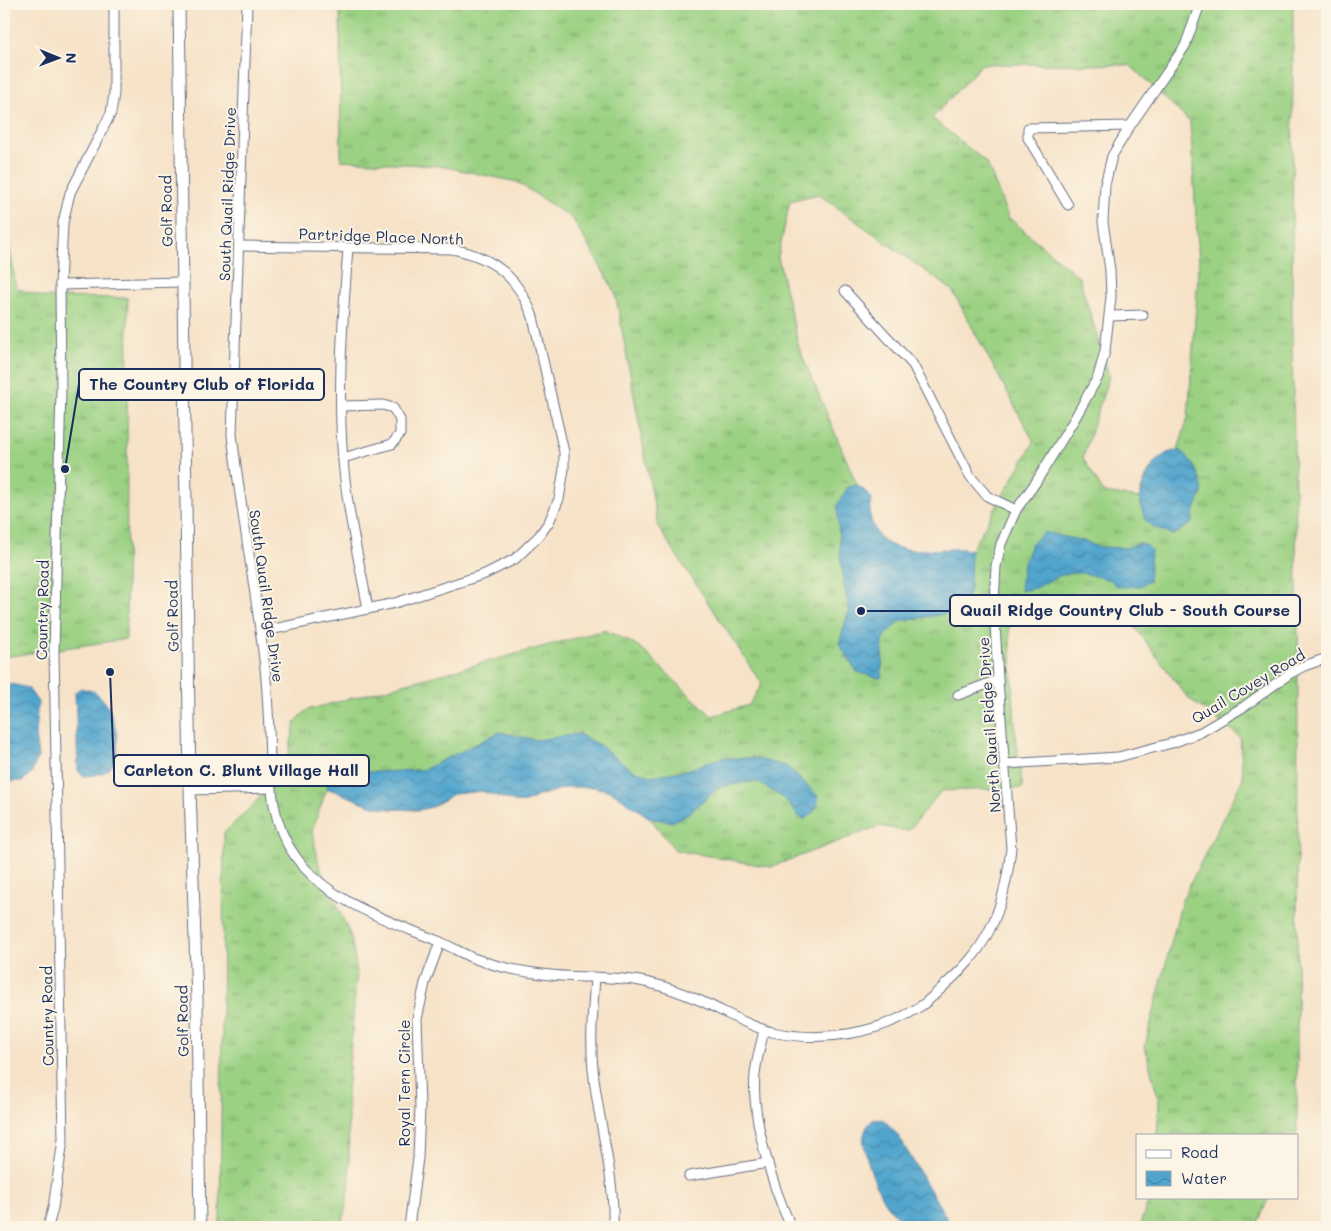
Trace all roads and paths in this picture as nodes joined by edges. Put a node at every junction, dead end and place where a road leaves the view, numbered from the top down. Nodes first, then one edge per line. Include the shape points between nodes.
1 (114, 4) edge
2 (179, 4) edge
3 (247, 4) edge
4 (1200, 4) edge
5 (1130, 126) junction
6 (1068, 205) dead end
7 (239, 246) junction
8 (348, 248) junction
9 (182, 282) junction
10 (60, 284) junction
11 (845, 291) dead end
12 (1143, 315) dead end
13 (1110, 316) junction
14 (341, 406) junction
15 (343, 458) junction
16 (1016, 510) junction
17 (368, 609) junction
18 (260, 631) junction
19 (1327, 658) edge
20 (998, 680) junction
21 (958, 695) dead end
22 (244, 763) junction
23 (270, 763) junction
24 (190, 764) junction
25 (1005, 764) junction
26 (271, 788) junction
27 (245, 789) junction
28 (190, 790) junction
29 (440, 942) junction
30 (595, 978) junction
31 (764, 1030) junction
32 (768, 1163) junction
33 (689, 1176) dead end
34 (48, 1227) edge
35 (200, 1227) edge
36 (409, 1227) edge
37 (613, 1227) edge
38 (792, 1227) edge

1 - 10 street, Country Road via 111,113 70,193 63,223
2 - 9 street, Golf Road
3 - 7 street, South Quail Ridge Drive
4 - 5 street, North Quail Ridge Drive via 1185,46
5 - 6 street via 1028,128 1028,138
5 - 13 street, North Quail Ridge Drive via 1112,156 1104,184 1103,222 1110,270
7 - 8 street, Partridge Place North
7 - 18 street, South Quail Ridge Drive via 232,435
8 - 14 street via 341,346
8 - 17 street, Partridge Place North via 452,249 488,260 511,278 528,303 533,317 564,452 562,485 556,507 539,536 515,559 486,574
9 - 10 street
9 - 24 street, Golf Road
10 - 34 street, Country Road via 61,390 54,651 63,1140
11 - 16 street via 913,365 970,476 988,496
12 - 13 street
13 - 16 street, North Quail Ridge Drive via 1098,377
14 - 15 street
14 - 15 street via 382,405 393,408 400,420 400,434 392,444
15 - 17 street via 346,492
16 - 20 street, North Quail Ridge Drive via 1001,544 996,566 994,596
17 - 18 street, Partridge Place North
18 - 23 street, South Quail Ridge Drive via 267,688
19 - 25 street, Quail Covey Road via 1289,674 1245,706 1201,732 1172,743 1118,757
20 - 21 street
20 - 25 street, North Quail Ridge Drive
22 - 23 street
22 - 24 street
22 - 27 street via 248,775
23 - 26 street, South Quail Ridge Drive
24 - 28 street, Golf Road
25 - 31 street, North Quail Ridge Drive via 1011,832 1008,873 991,928 967,965 924,1004 868,1029 824,1036
26 - 27 street
26 - 29 street, South Quail Ridge Drive via 277,820 284,836 292,852 315,879 377,915
27 - 28 street
28 - 35 street, Golf Road
29 - 30 street, South Quail Ridge Drive via 475,959 510,968
29 - 36 street, Royal Tern Circle via 424,983 417,1019 420,1103
30 - 31 street, North Quail Ridge Drive via 617,977 675,990
30 - 37 street via 591,1038 593,1069 613,1193
31 - 32 street via 757,1060 755,1093
32 - 33 street
32 - 38 street

